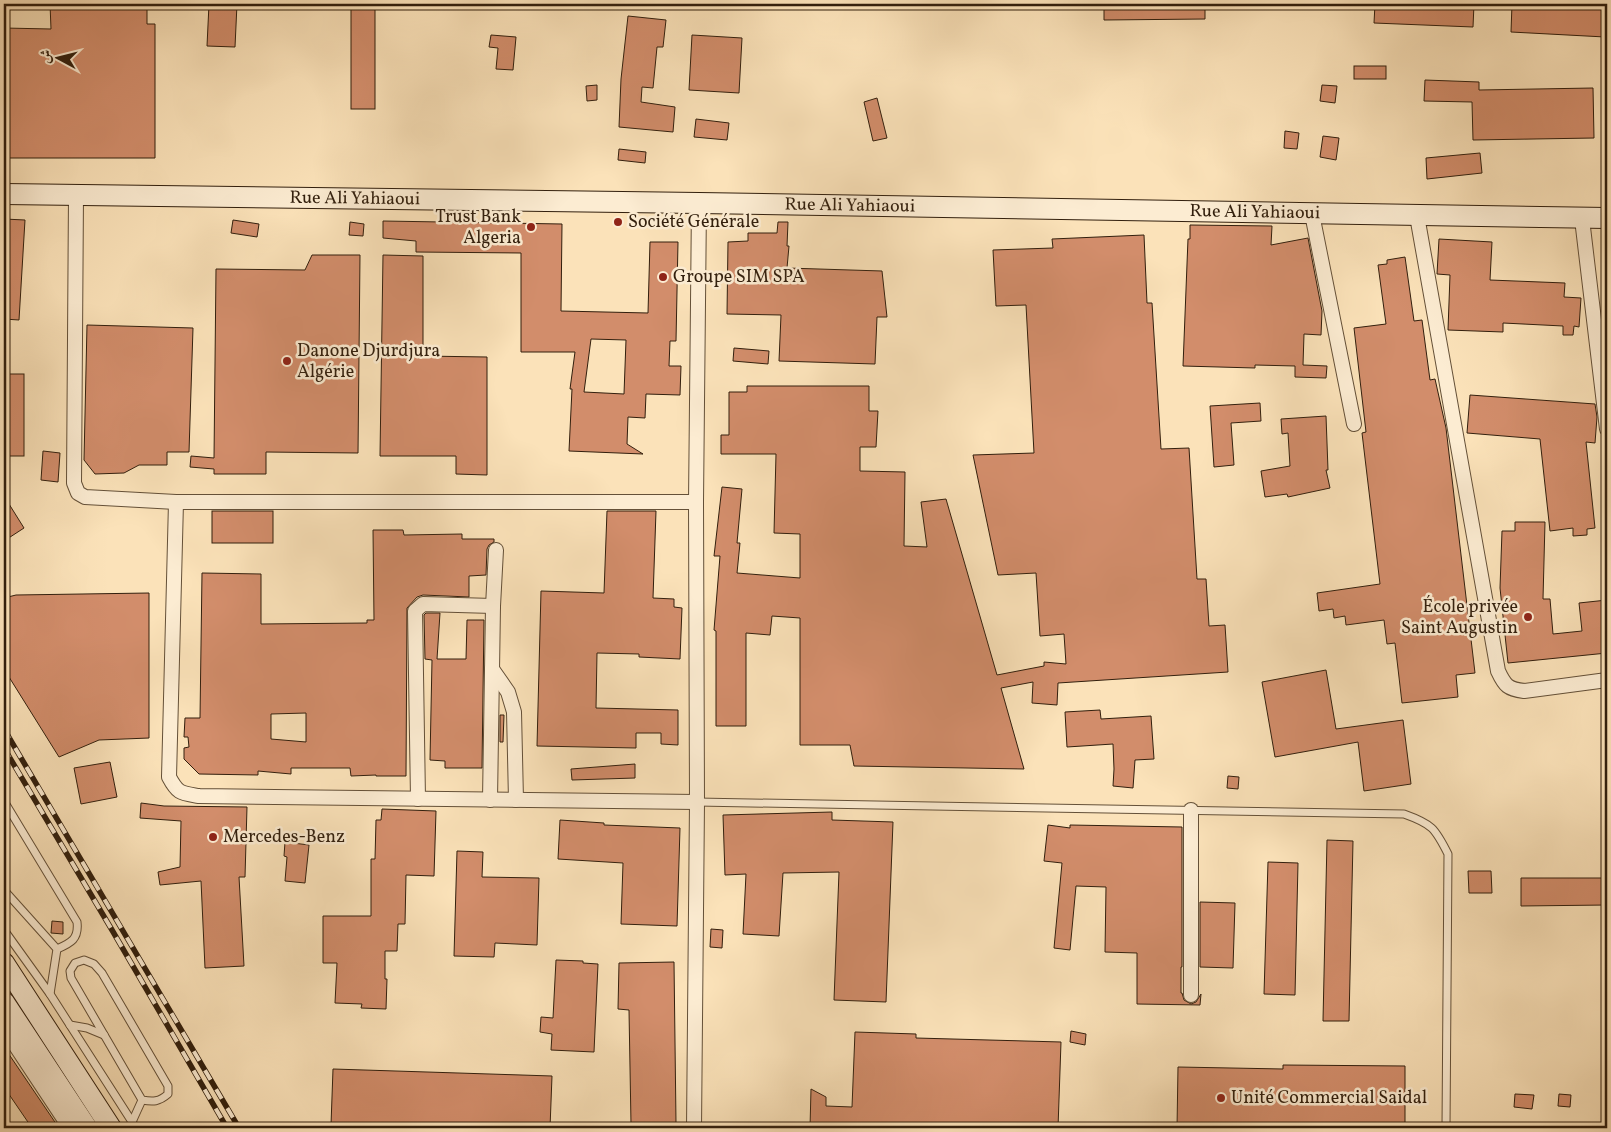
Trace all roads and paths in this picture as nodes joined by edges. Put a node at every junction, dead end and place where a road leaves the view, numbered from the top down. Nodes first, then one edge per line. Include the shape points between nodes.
1 (4, 194) edge
2 (76, 195) junction
3 (699, 203) junction
4 (1312, 214) junction
5 (1417, 216) junction
6 (1607, 218) edge
7 (1582, 219) junction
8 (1354, 424) dead end
9 (1607, 429) edge
10 (176, 502) junction
11 (696, 502) junction
12 (496, 550) dead end
13 (493, 606) junction
14 (492, 669) junction
15 (1607, 680) edge
16 (418, 799) junction
17 (490, 800) junction
18 (516, 800) junction
19 (4, 801) edge
20 (697, 802) junction
21 (1190, 810) junction
22 (4, 890) edge
23 (4, 930) edge
24 (57, 949) junction
25 (4, 963) edge
26 (50, 994) junction
27 (1191, 995) dead end
28 (6, 1017) edge
29 (70, 1025) junction
30 (104, 1036) junction
31 (142, 1100) junction
32 (134, 1125) edge
33 (70, 1128) edge
34 (87, 1128) edge
35 (111, 1128) edge
36 (694, 1128) edge
37 (1446, 1128) edge

1 - 2 main road, Rue Ali Yahiaoui
2 - 3 main road, Rue Ali Yahiaoui
2 - 10 street via 74,483 78,493 85,497
3 - 4 main road, Rue Ali Yahiaoui
3 - 11 street
4 - 5 main road, Rue Ali Yahiaoui
4 - 8 street
5 - 7 main road, Rue Ali Yahiaoui
5 - 15 street via 1498,672 1512,690 1524,691
6 - 7 main road, Rue Ali Yahiaoui
7 - 9 street
10 - 11 street
10 - 16 street via 169,777 175,789 199,796
11 - 20 street
12 - 13 street
13 - 14 street
13 - 16 street via 423,604 415,611
14 - 17 street
14 - 18 street via 508,692 514,712
16 - 17 street
17 - 18 street
18 - 20 street
19 - 24 lane via 77,922 78,931 72,942
20 - 21 lane
20 - 36 street
21 - 27 street
21 - 37 lane via 1404,814 1425,822 1438,833 1448,854
22 - 24 lane
23 - 26 lane
24 - 26 lane
25 - 35 main road
26 - 29 lane
28 - 33 street
28 - 34 main road
29 - 30 lane
29 - 32 lane
30 - 31 lane
30 - 31 lane via 71,978 70,970 75,962 84,960 94,964 102,973 168,1086 168,1094 162,1100
31 - 32 lane

